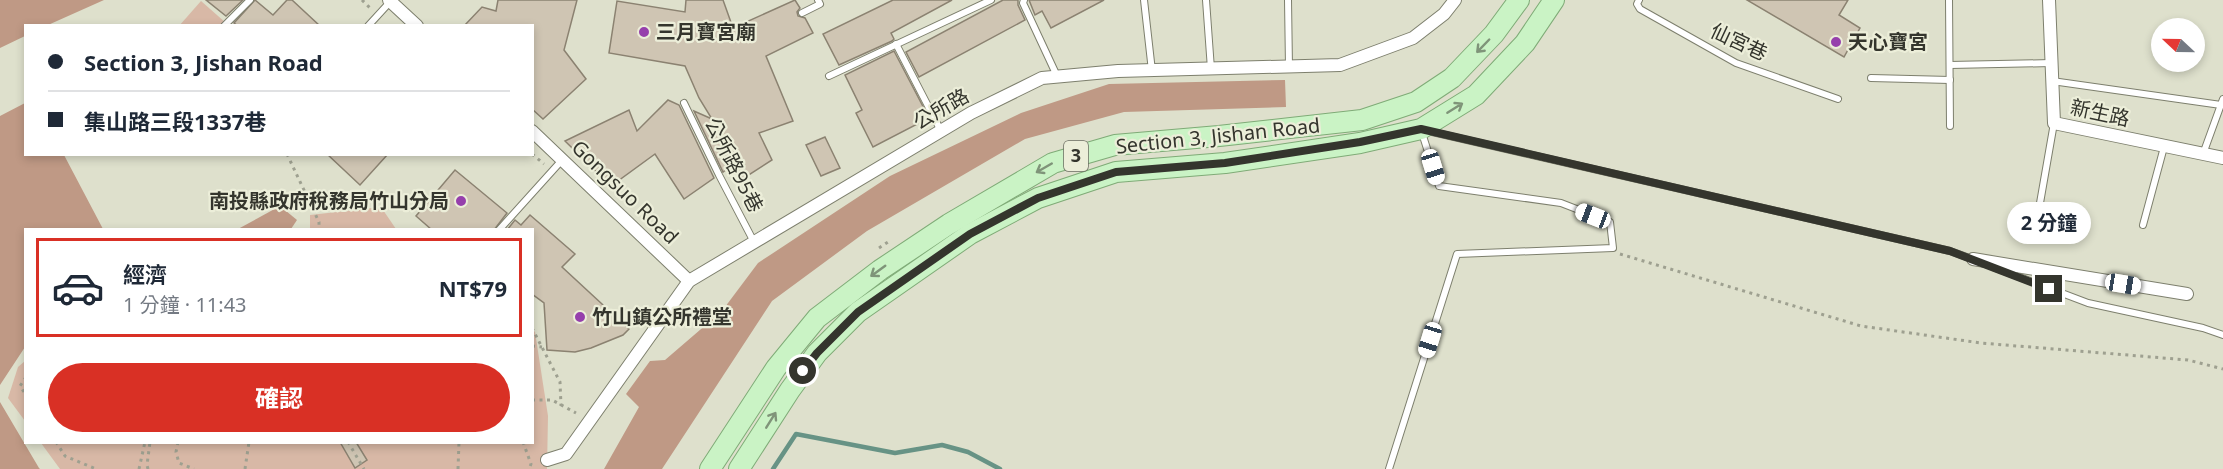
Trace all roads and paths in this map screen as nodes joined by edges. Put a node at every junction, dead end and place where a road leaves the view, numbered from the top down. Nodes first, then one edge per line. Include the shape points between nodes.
1 (250, 0) edge
2 (818, 0) edge
3 (991, 0) edge
4 (1024, 0) edge
5 (1144, 0) edge
6 (1206, 0) edge
7 (1288, 0) edge
8 (1455, 0) edge
9 (1519, 0) edge
10 (1554, 0) edge
11 (1639, 0) edge
12 (1949, 0) edge
13 (2049, 0) edge
14 (389, 1) edge
15 (802, 13) dead end
16 (226, 24) edge
17 (370, 24) edge
18 (415, 24) edge
19 (897, 44) junction
20 (2051, 63) junction
21 (1950, 65) junction
22 (1289, 67) junction
23 (1211, 70) junction
24 (1152, 71) junction
25 (829, 76) dead end
26 (1057, 76) junction
27 (1871, 78) dead end
28 (1950, 80) junction
29 (2052, 81) junction
30 (1838, 99) dead end
31 (2222, 102) edge
32 (684, 103) dead end
33 (2054, 123) junction
34 (1950, 126) dead end
35 (1421, 129) junction
36 (941, 131) junction
37 (534, 133) edge
38 (2164, 147) junction
39 (2203, 154) junction
40 (288, 156) edge
41 (2223, 158) edge
42 (563, 159) junction
43 (2040, 203) dead end
44 (2143, 225) dead end
45 (319, 228) edge
46 (501, 228) edge
47 (754, 242) junction
48 (1590, 249) junction
49 (1973, 259) junction
50 (689, 281) junction
51 (2187, 294) dead end
52 (534, 332) edge
53 (2223, 335) edge
54 (534, 346) edge
55 (542, 347) junction
56 (2223, 369) edge
57 (534, 400) edge
58 (561, 406) junction
59 (576, 413) dead end
60 (57, 444) edge
61 (144, 444) edge
62 (150, 444) edge
63 (178, 444) edge
64 (249, 444) edge
65 (349, 444) edge
66 (459, 444) edge
67 (524, 444) edge
68 (547, 460) dead end
69 (96, 469) edge
70 (139, 469) edge
71 (148, 469) edge
72 (194, 469) edge
73 (245, 469) edge
74 (364, 469) edge
75 (458, 469) edge
76 (529, 469) edge
77 (710, 469) edge
78 (740, 469) edge
79 (1389, 469) edge

1 - 16 lane
2 - 15 lane via 820,4
3 - 19 lane
4 - 26 lane
5 - 24 lane
6 - 23 lane
7 - 22 lane
8 - 22 street, 公所路 via 1444,14 1413,38 1340,65
9 -> 77 main road, Section 3, Jishan Road / 3 via 1494,34 1452,78 1416,102 1362,120 1115,145 1053,163 939,231 817,318 776,368
35 -> 10 main road, Section 3, Jishan Road / 3 via 1476,96 1525,43
11 - 30 lane, 仙宮巷 via 1640,9 1736,63
12 - 21 lane
13 - 20 street, 新生路
14 - 17 lane
14 - 18 street
19 - 25 lane
19 - 36 lane
20 - 21 lane
20 - 29 street, 新生路
21 - 28 lane
22 - 23 street, 公所路
23 - 24 street, 公所路
24 - 26 street, 公所路
26 - 36 street, 公所路 via 1042,78
27 - 28 lane
28 - 34 lane
29 - 31 lane
29 - 33 street, 新生路
31 - 39 lane
32 - 47 lane, 公所路95巷
33 - 38 street, 新生路
33 - 43 lane
35 - 48 lane via 1439,186 1561,203 1610,222 1613,248
35 - 49 lane
78 -> 35 main road, Section 3, Jishan Road / 3 via 817,353 858,312 970,234 1038,198 1116,172 1225,163
36 - 47 street, 公所路
37 - 42 street, Gongsuo Road
38 - 39 street, 新生路
38 - 44 lane
39 - 41 street, 新生路
40 - 45 path
42 - 46 lane
42 - 50 street, Gongsuo Road
47 - 50 street, 公所路
48 - 56 path via 1623,255 1862,326 1981,343 2188,360
48 - 79 lane via 1457,254
49 - 51 street
49 - 53 lane via 2088,303
50 - 68 street, 公所路 via 566,454
52 - 55 path
54 - 55 path
55 - 58 path via 560,382
57 - 58 path via 552,400
58 - 59 path
60 - 69 path via 65,456
61 - 70 path
62 - 71 path
63 - 72 path via 179,463
64 - 73 path
65 - 74 path
66 - 75 path
67 - 76 path

